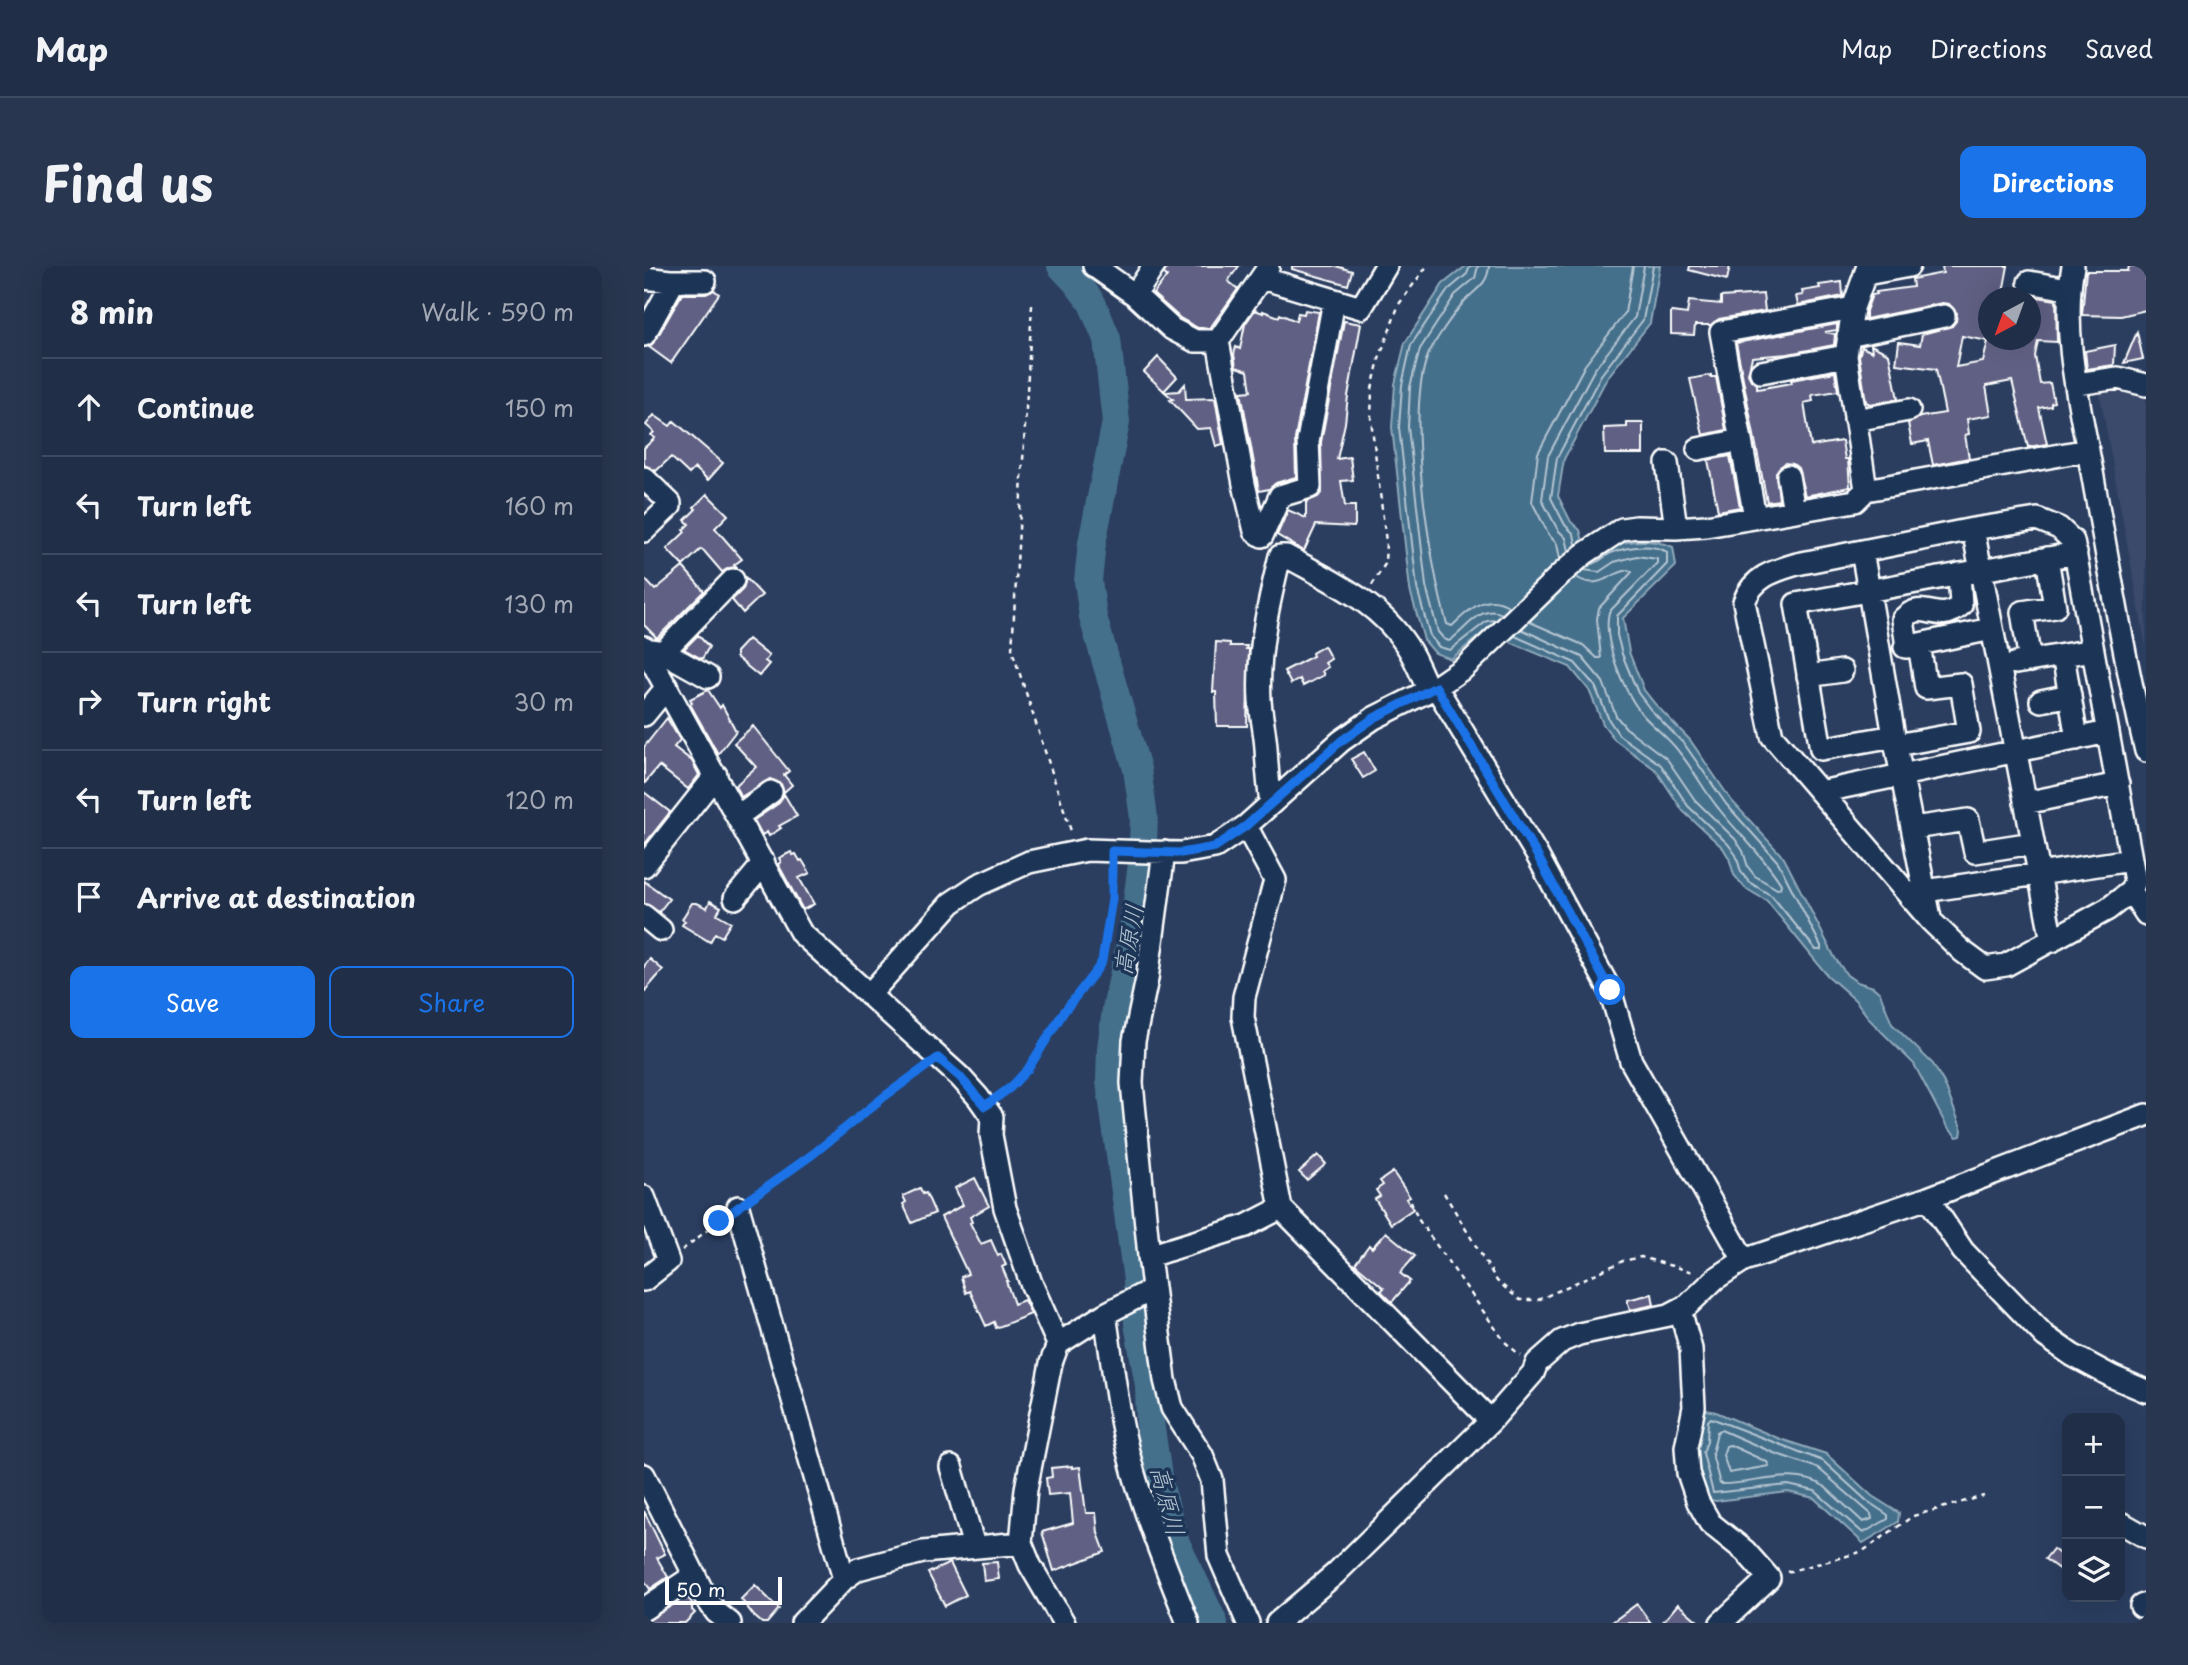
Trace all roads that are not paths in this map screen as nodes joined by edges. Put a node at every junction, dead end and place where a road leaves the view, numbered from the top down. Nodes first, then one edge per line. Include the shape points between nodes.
1 (1094, 266) edge
2 (1154, 266) edge
3 (1386, 266) edge
4 (1909, 266) edge
5 (2073, 266) edge
6 (1867, 270) edge
7 (1266, 272) edge
8 (644, 278) edge
9 (670, 281) junction
10 (705, 281) dead end
11 (2029, 282) dead end
12 (2068, 289) junction
13 (1135, 295) junction
14 (1334, 301) junction
15 (1853, 308) junction
16 (1944, 316) dead end
17 (644, 335) edge
18 (1218, 341) junction
19 (1847, 346) junction
20 (1761, 372) dead end
21 (2077, 384) junction
22 (2146, 384) edge
23 (1909, 410) dead end
24 (1855, 420) junction
25 (1741, 440) junction
26 (1698, 449) dead end
27 (2088, 450) junction
28 (1667, 463) dead end
29 (1788, 476) dead end
30 (644, 478) edge
31 (1866, 490) junction
32 (1794, 511) junction
33 (1755, 517) junction
34 (1676, 528) junction
35 (1973, 529) junction
36 (644, 531) edge
37 (1262, 536) junction
38 (1862, 551) junction
39 (2076, 553) junction
40 (1280, 555) junction
41 (2047, 558) junction
42 (1981, 570) junction
43 (1959, 573) junction
44 (733, 580) dead end
45 (1869, 589) junction
46 (1992, 629) junction
47 (1913, 645) junction
48 (651, 650) edge
49 (2093, 650) junction
50 (1881, 652) junction
51 (2063, 655) junction
52 (2030, 661) junction
53 (1999, 666) junction
54 (1842, 671) dead end
55 (1808, 676) junction
56 (708, 677) dead end
57 (667, 687) junction
58 (1433, 689) junction
59 (2139, 689) edge
60 (2070, 695) junction
61 (2041, 701) dead end
62 (644, 715) edge
63 (2108, 732) junction
64 (2077, 739) junction
65 (1895, 740) junction
66 (2146, 751) edge
67 (2015, 753) junction
68 (716, 775) junction
69 (1902, 776) junction
70 (2118, 785) junction
71 (771, 792) dead end
72 (1820, 792) junction
73 (1271, 802) junction
74 (2025, 803) junction
75 (738, 816) junction
76 (1246, 826) junction
77 (1913, 828) junction
78 (2033, 843) junction
79 (1164, 852) junction
80 (2131, 860) junction
81 (764, 863) junction
82 (644, 866) edge
83 (2039, 874) junction
84 (1925, 891) junction
85 (2132, 891) junction
86 (735, 898) dead end
87 (2146, 914) edge
88 (644, 916) edge
89 (1931, 920) junction
90 (661, 930) dead end
91 (2052, 941) junction
92 (869, 995) junction
93 (2146, 1115) edge
94 (644, 1197) edge
95 (1928, 1198) junction
96 (738, 1207) road end
97 (1281, 1208) junction
98 (1149, 1256) junction
99 (1744, 1260) junction
100 (644, 1280) edge
101 (1153, 1289) junction
102 (1679, 1310) junction
103 (1105, 1314) junction
104 (1058, 1344) junction
105 (2146, 1391) edge
106 (1491, 1421) junction
107 (951, 1467) dead end
108 (644, 1475) edge
109 (2125, 1525) edge
110 (2146, 1537) edge
111 (1021, 1543) junction
112 (974, 1546) junction
113 (695, 1575) junction
114 (844, 1579) junction
115 (644, 1609) edge
116 (730, 1623) edge
117 (802, 1623) edge
118 (1064, 1623) edge
119 (1188, 1623) edge
120 (1248, 1623) edge
121 (1277, 1623) edge
122 (1721, 1623) edge

1 - 13 street
2 - 13 street
3 - 14 street via 1360,309
4 - 6 street
5 - 12 street
6 - 15 street
7 - 14 street
7 - 18 street
8 - 9 street
9 - 10 street
9 - 17 street
11 - 12 street
12 - 21 street
13 - 18 street via 1172,329 1195,341
14 - 37 street via 1308,441 1310,487 1280,496
15 - 19 street
15 - 25 street via 1721,332
16 - 19 street
18 - 37 street via 1244,484 1255,531
19 - 20 street
19 - 24 street
21 - 22 street via 2118,378
21 - 27 street
23 - 24 street
24 - 31 street
25 - 26 street
25 - 33 street
27 - 31 street
27 - 59 street
28 - 34 street
29 - 32 street
30 - 36 street via 670,506
31 - 32 street via 1855,501
32 - 33 street
33 - 34 street
34 - 58 street via 1622,529 1584,554 1465,667
35 - 38 street
35 - 39 street via 2037,519 2059,528 2073,541
35 - 42 street
37 - 40 street via 1279,548
38 - 45 street
38 - 72 street via 1773,570 1757,580 1744,602 1772,736
39 - 41 street
39 - 49 street
40 - 58 street via 1374,609 1408,647
40 - 73 street via 1260,663
41 - 42 street
41 - 52 street via 2055,607 2022,612
42 - 43 street
42 - 46 street
43 - 45 street
43 - 47 street via 1961,604 1952,612 1943,615 1919,609 1903,619
44 - 48 street
45 - 50 street
45 - 55 street via 1796,604
46 - 47 street
46 - 53 street
47 - 50 street
47 - 65 street via 1926,688 1961,684 1969,732
48 - 56 street
48 - 57 street
49 - 51 street
49 - 63 street
50 - 65 street
51 - 52 street
51 - 60 street
52 - 53 street
53 - 67 street
54 - 55 street
55 - 65 street via 1821,749
57 - 62 street
57 - 68 street
58 - 73 street via 1374,718 1341,741
58 - 99 street via 1537,855 1610,990 1631,1061
59 - 66 street
60 - 61 street
60 - 64 street
63 - 64 street
63 - 70 street
64 - 67 street
65 - 69 street
67 - 69 street
67 - 74 street
68 - 75 street
68 - 82 street
69 - 72 street
69 - 77 street
70 - 74 street
70 - 80 street
71 - 75 street
72 - 89 street
73 - 76 street
74 - 78 street
75 - 81 street
76 - 79 street via 1215,847
76 - 97 street via 1275,880 1244,997 1243,1017
77 - 78 street via 1968,820 1975,852
77 - 84 street
78 - 83 street
79 - 92 street via 1087,850 1029,862 978,885 932,922
79 - 98 street via 1134,1041 1132,1083
80 - 83 street
80 - 85 street
81 - 86 street
81 - 92 street via 801,933
83 - 84 street
83 - 91 street
84 - 89 street
85 - 87 street
85 - 91 street
88 - 90 street
89 - 91 street via 1985,968 2006,965
92 - 104 street via 960,1077 992,1117 991,1135 1005,1208
93 - 95 street
94 - 100 street via 668,1261
95 - 99 street
95 - 105 street via 1963,1251 2045,1336 2072,1355
96 - 114 street
97 - 98 street via 1246,1226
97 - 106 street
98 - 101 street
99 - 102 street
101 - 103 street
101 - 120 street via 1172,1408 1212,1480 1219,1556
102 - 106 street via 1562,1341 1537,1363
102 - 122 street via 1691,1349 1694,1407 1686,1447 1688,1474 1710,1523 1769,1578
103 - 104 street
103 - 119 street via 1134,1474
104 - 111 street via 1026,1489
106 - 121 street via 1335,1574
107 - 112 street
108 - 113 street
109 - 110 street
111 - 112 street
111 - 118 street
112 - 114 street via 896,1558 858,1569
113 - 115 street
113 - 116 street via 716,1612
114 - 117 street

